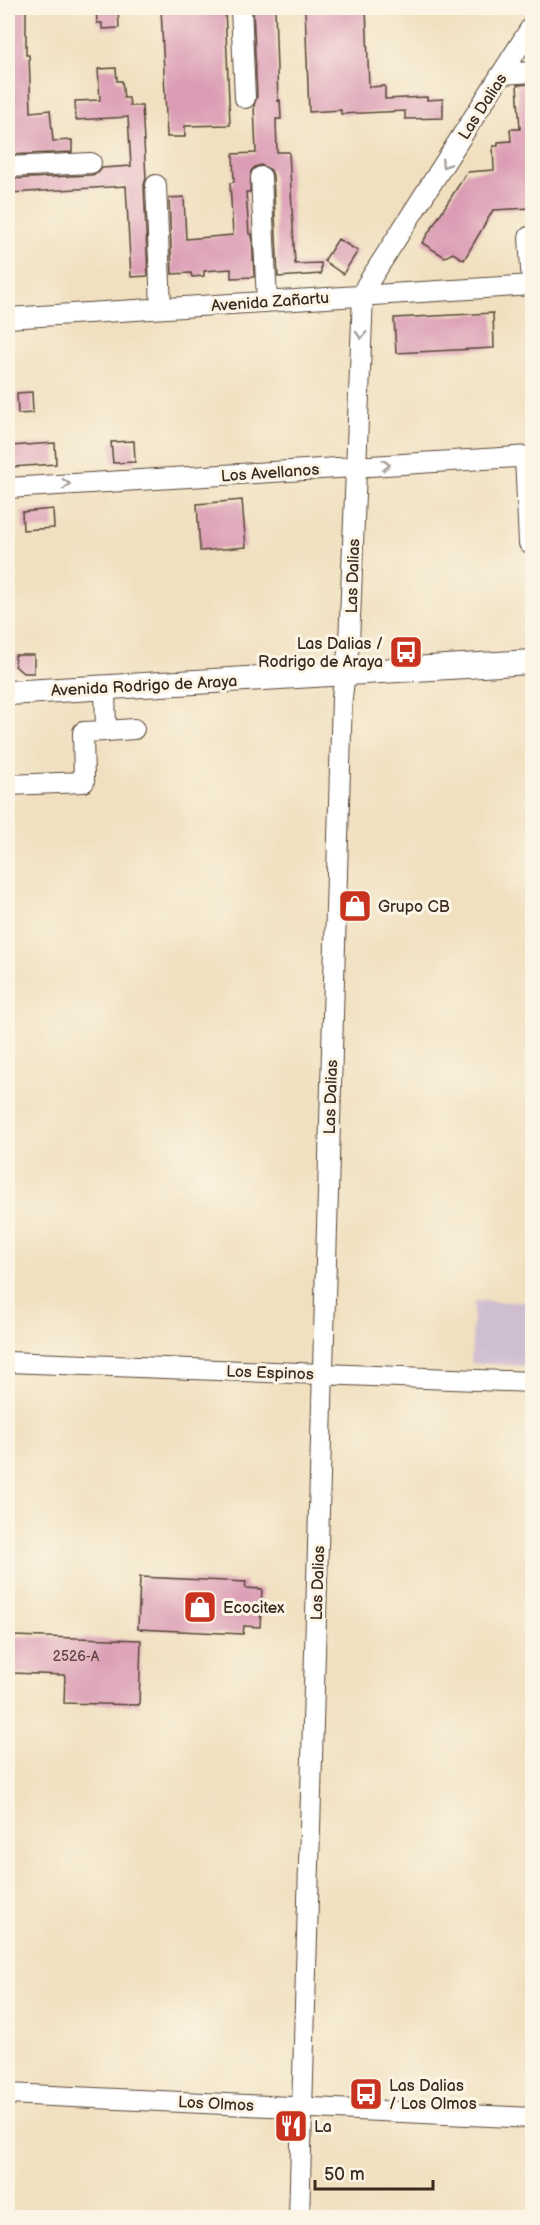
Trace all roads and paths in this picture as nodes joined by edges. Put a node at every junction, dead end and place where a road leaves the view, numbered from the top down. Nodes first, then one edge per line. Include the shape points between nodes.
1 (241, 8) edge
2 (532, 26) edge
3 (532, 72) edge
4 (503, 74) junction
5 (245, 98) dead end
6 (91, 163) dead end
7 (8, 167) edge
8 (261, 177) dead end
9 (156, 185) dead end
10 (530, 237) dead end
11 (532, 285) edge
12 (363, 296) junction
13 (267, 302) junction
14 (162, 308) junction
15 (8, 318) edge
16 (529, 456) edge
17 (356, 467) junction
18 (8, 488) edge
19 (529, 543) dead end
20 (532, 662) edge
21 (344, 673) junction
22 (105, 688) junction
23 (8, 693) edge
24 (134, 729) dead end
25 (106, 731) junction
26 (8, 785) edge
27 (8, 1362) edge
28 (322, 1374) junction
29 (532, 1382) edge
30 (8, 2094) edge
31 (302, 2107) junction
32 (532, 2118) edge
33 (299, 2217) edge

1 - 5 street
2 - 4 street, Las Dalias
3 - 4 street
4 -> 12 street, Las Dalias
6 - 7 street
8 - 13 street
9 - 14 street
10 - 11 street
11 - 12 street, Avenida Zañartu
12 - 13 street, Avenida Zañartu
12 -> 17 street, Las Dalias
13 - 14 street, Avenida Zañartu
14 - 15 street, Avenida Zañartu
17 -> 16 street, Los Avellanos
16 - 19 street
18 -> 17 street, Los Avellanos
17 - 21 street, Las Dalias via 349,644
20 - 21 main road, Avenida Rodrigo de Araya
21 - 22 main road, Avenida Rodrigo de Araya
21 - 28 street, Las Dalias
22 - 23 main road, Avenida Rodrigo de Araya
22 - 25 street
24 - 25 street
25 - 26 street via 83,732 84,782
27 - 28 street, Los Espinos
28 - 29 street, Los Espinos
28 - 31 street, Las Dalias
30 - 31 street, Los Olmos
31 - 32 street, Los Olmos
31 - 33 street, Las Dalias

